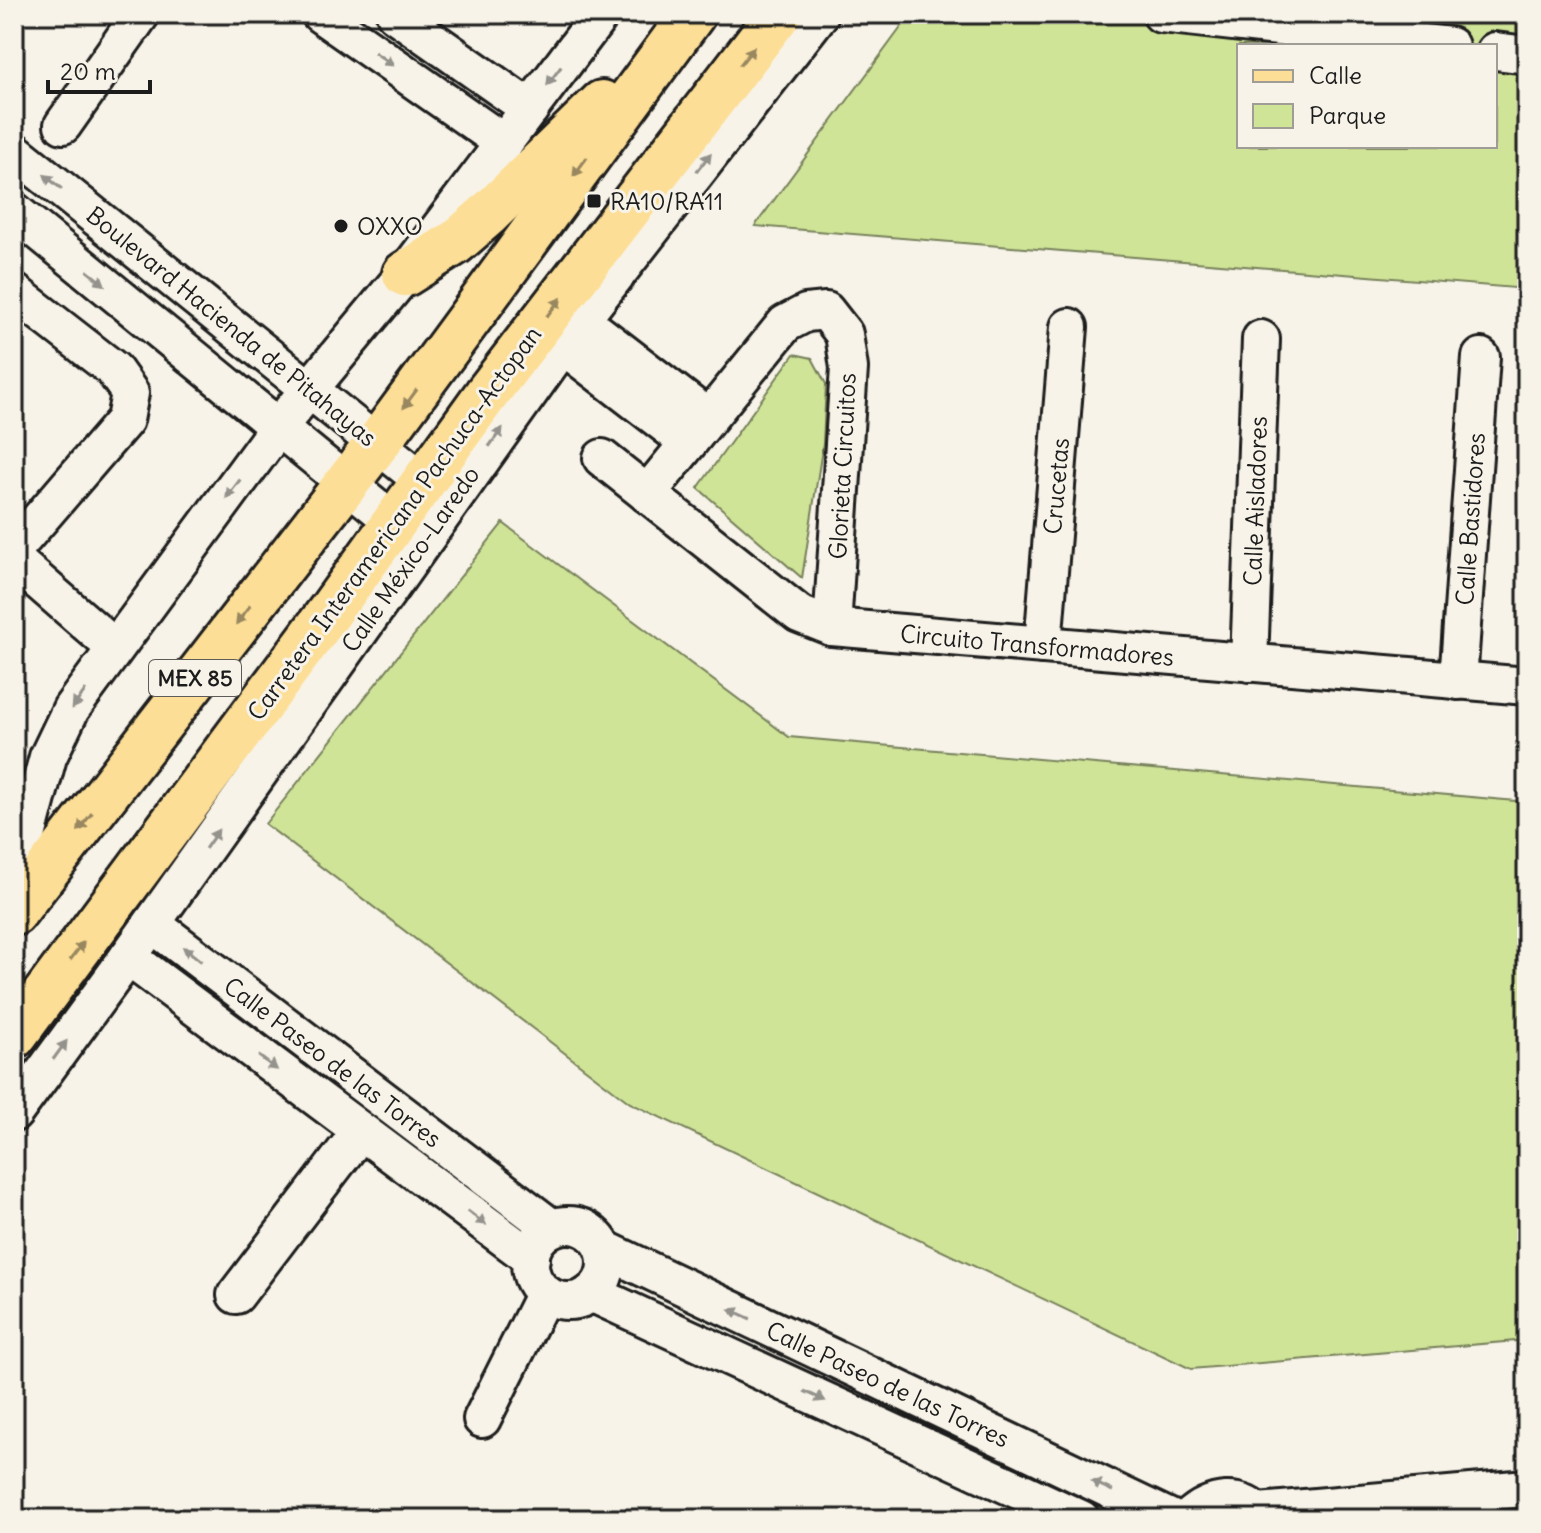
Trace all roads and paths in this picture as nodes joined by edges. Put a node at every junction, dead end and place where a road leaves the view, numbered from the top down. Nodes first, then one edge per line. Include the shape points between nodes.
1 (141, 14) edge
2 (320, 14) edge
3 (395, 14) edge
4 (601, 14) edge
5 (779, 14) edge
6 (820, 14) edge
7 (1161, 14) edge
8 (688, 21) edge
9 (1432, 44) edge
10 (1497, 51) edge
11 (1527, 55) edge
12 (530, 109) junction
13 (63, 125) dead end
14 (504, 143) junction
15 (14, 151) edge
16 (14, 211) edge
17 (405, 274) junction
18 (14, 292) edge
19 (1069, 327) dead end
20 (572, 332) junction
21 (1261, 339) dead end
22 (447, 349) junction
23 (1481, 357) dead end
24 (310, 389) junction
25 (504, 399) junction
26 (279, 426) junction
27 (698, 430) junction
28 (377, 444) junction
29 (602, 458) dead end
30 (348, 482) junction
31 (437, 491) junction
32 (647, 494) junction
33 (407, 532) junction
34 (14, 549) edge
35 (14, 560) edge
36 (283, 563) junction
37 (331, 610) junction
38 (832, 627) junction
39 (1043, 645) junction
40 (115, 648) junction
41 (1249, 663) junction
42 (1458, 681) junction
43 (1527, 686) edge
44 (14, 884) edge
45 (14, 913) edge
46 (152, 924) junction
47 (128, 957) junction
48 (247, 997) junction
49 (221, 1028) junction
50 (14, 1036) edge
51 (14, 1113) edge
52 (360, 1132) junction
53 (552, 1228) junction
54 (604, 1249) junction
55 (531, 1258) junction
56 (545, 1293) junction
57 (591, 1293) junction
58 (236, 1295) dead end
59 (482, 1419) dead end
60 (1527, 1488) edge
61 (1260, 1516) edge
62 (1081, 1519) edge
63 (1172, 1519) edge
64 (1188, 1519) edge

1 - 13 street
2 -> 14 street
3 - 12 street
4 -> 12 street
25 -> 5 main road, Carretera Interamericana Pachuca-Actopan / MEX 85
20 -> 6 street
7 - 9 street
8 - 17 main road via 487,215
8 -> 22 main road, MEX 85
10 - 11 street
12 - 14 street
14 - 17 street
24 -> 15 street, Boulevard Hacienda de Pitahayas
16 -> 26 street, Boulevard Hacienda de Pitahayas
17 - 24 street
18 - 34 street via 113,369 130,393 125,420
19 - 39 street, Crucetas
20 - 25 street
20 - 27 street
21 - 41 street, Calle Aisladores
22 - 25 main road via 449,368 459,385
22 -> 28 main road, MEX 85
23 - 42 street, Calle Bastidores
24 - 26 street
24 - 28 street, Boulevard Hacienda de Pitahayas
31 -> 25 main road, Carretera Interamericana Pachuca-Actopan / MEX 85
26 - 30 street, Boulevard Hacienda de Pitahayas
26 -> 40 street
27 - 32 street
27 - 38 street, Glorieta Circuitos via 785,324 806,313 826,311 844,334 849,368
28 - 30 main road, MEX 85
28 - 31 street, Boulevard Hacienda de Pitahayas
29 - 32 street, Circuito Transformadores
30 - 33 street, Boulevard Hacienda de Pitahayas
30 - 36 main road, MEX 85
31 - 33 main road, Carretera Interamericana Pachuca-Actopan / MEX 85
32 - 38 street, Circuito Transformadores via 799,614
33 - 37 main road, Carretera Interamericana Pachuca-Actopan / MEX 85
46 -> 33 street, Calle México-Laredo
35 - 40 street
36 - 37 main road via 303,563 315,571 325,581
36 -> 45 main road, MEX 85
50 -> 37 main road, Carretera Interamericana Pachuca-Actopan / MEX 85
38 - 39 street, Circuito Transformadores
39 - 41 street, Circuito Transformadores
40 -> 44 street via 71,709 48,757
41 - 42 street, Circuito Transformadores
42 - 43 street, Circuito Transformadores
46 - 47 street, Calle México-Laredo
48 -> 46 street, Calle Paseo de las Torres
47 - 49 street, Calle Paseo de las Torres
51 -> 47 street, Calle México-Laredo
48 - 49 street
48 - 53 street, Calle Paseo de las Torres
49 -> 52 street, Calle Paseo de las Torres
52 -> 55 street, Calle Paseo de las Torres
52 - 58 street
53 - 54 street via 578,1226
53 - 55 street via 541,1235
54 - 57 street via 605,1273
63 -> 54 street, Calle Paseo de las Torres
55 - 56 street via 531,1271
56 - 57 street via 569,1301
56 - 59 street
57 -> 62 street, Calle Paseo de las Torres
60 - 61 street
61 - 64 street via 1231,1500 1215,1501

